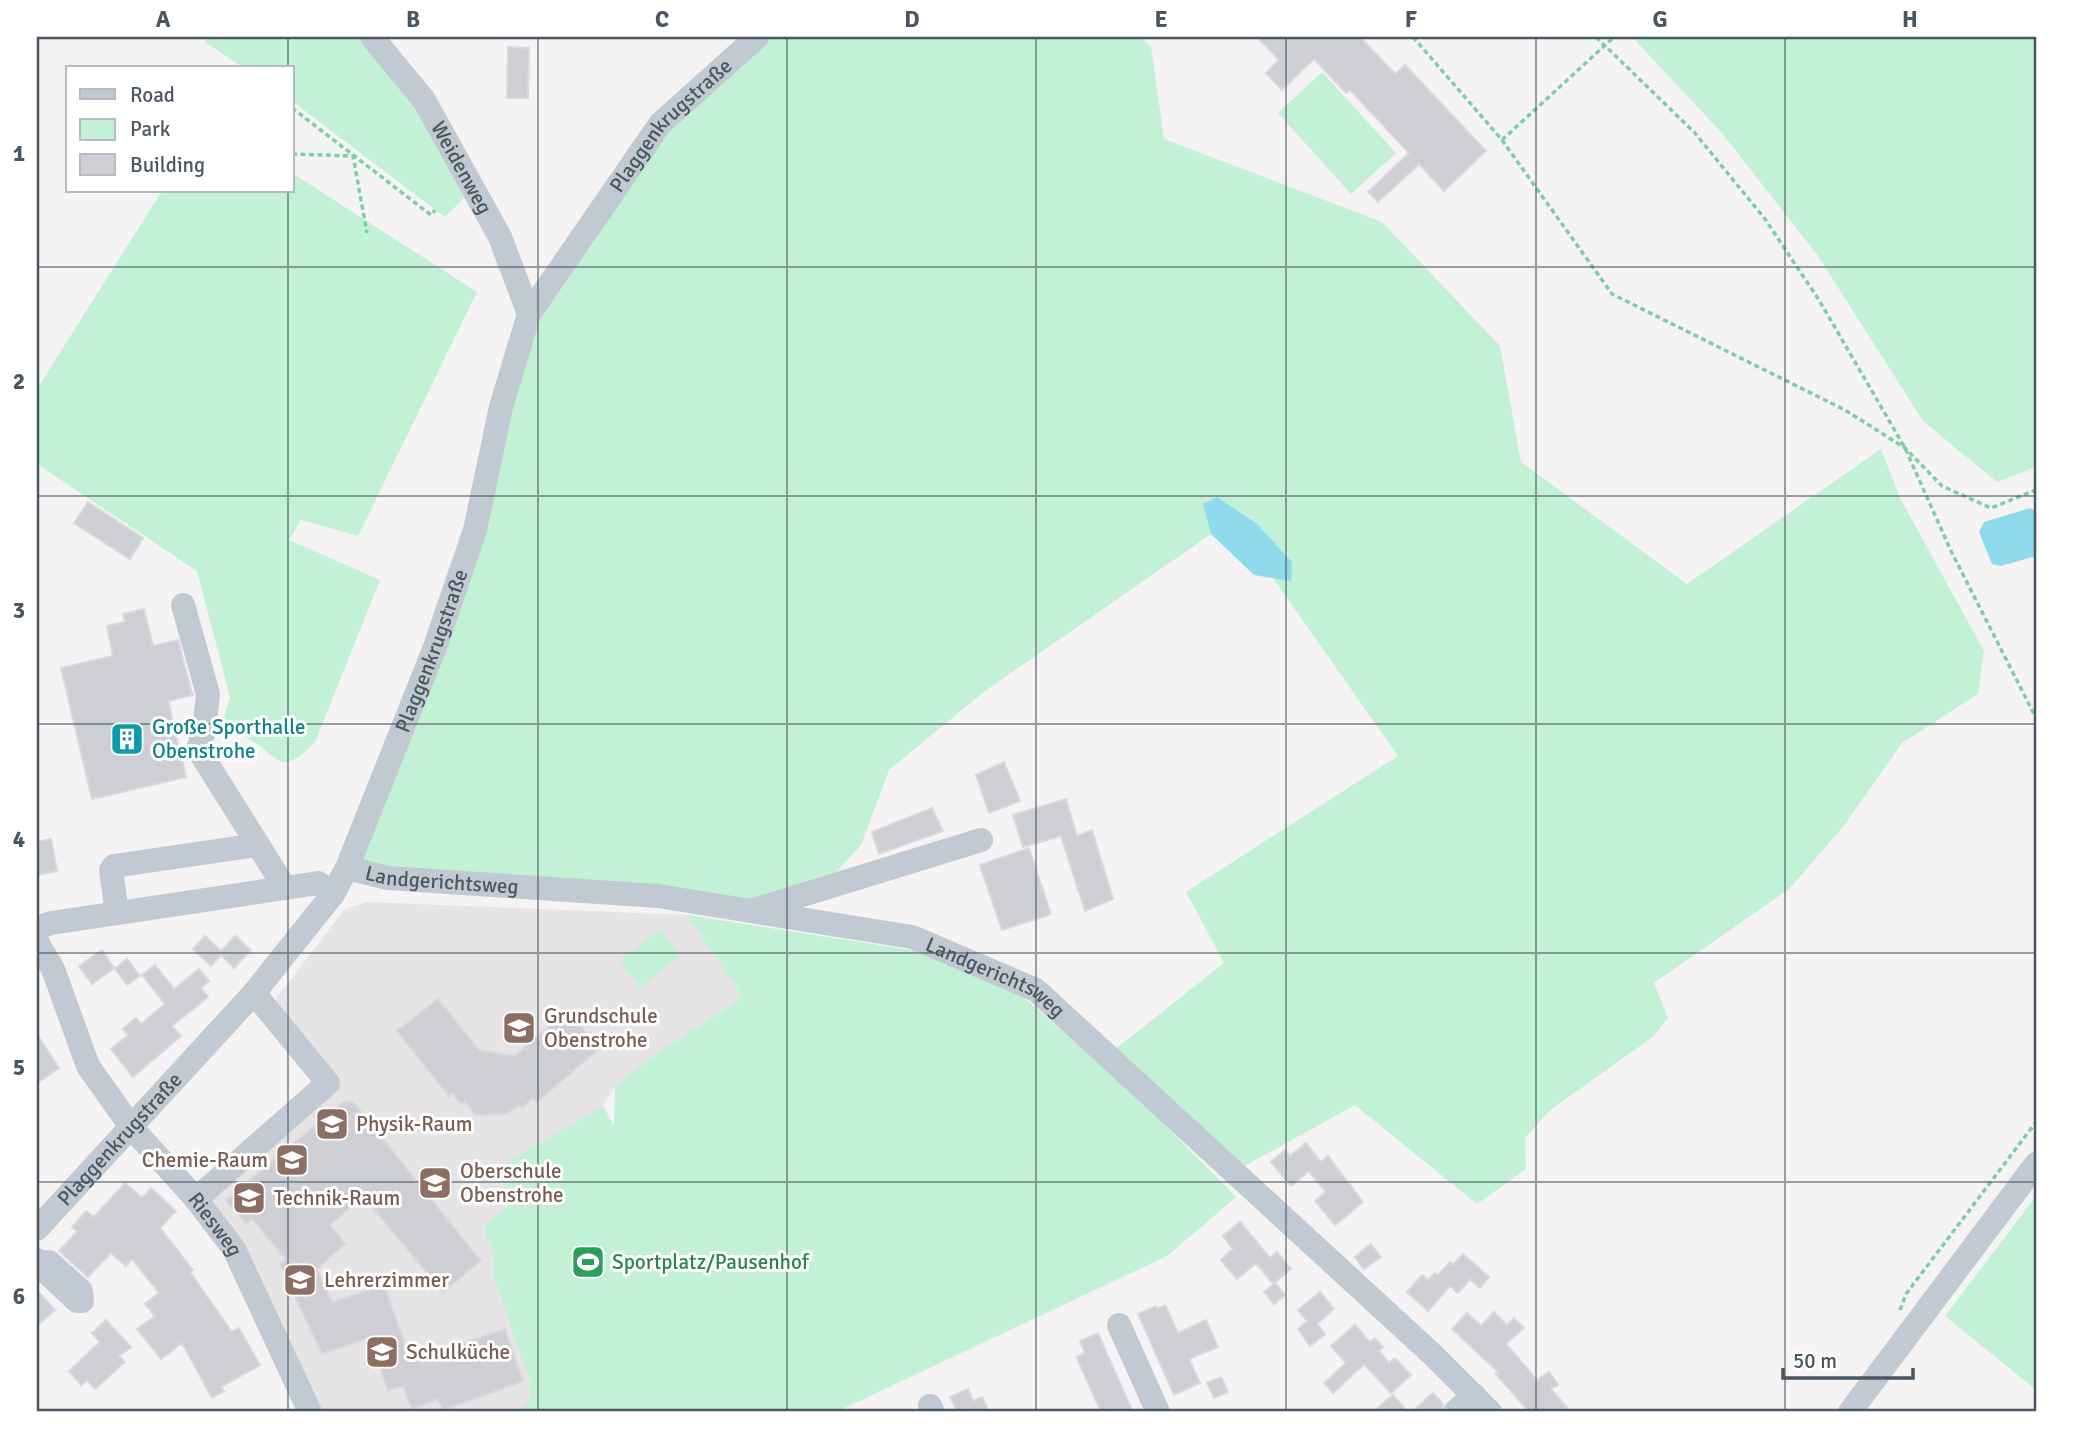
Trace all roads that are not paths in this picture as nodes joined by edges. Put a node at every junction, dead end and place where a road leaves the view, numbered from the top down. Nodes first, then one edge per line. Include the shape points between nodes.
1 (372, 37) edge
2 (757, 37) edge
3 (529, 314) junction
4 (183, 605) dead end
5 (981, 840) dead end
6 (257, 845) junction
7 (347, 867) junction
8 (285, 888) junction
9 (332, 894) junction
10 (750, 911) junction
11 (117, 913) junction
12 (37, 928) edge
13 (37, 942) edge
14 (254, 993) junction
15 (132, 1128) junction
16 (2036, 1164) edge
17 (196, 1199) junction
18 (37, 1229) edge
19 (39, 1262) edge
20 (90, 1309) dead end
21 (1119, 1325) dead end
22 (1482, 1404) edge
23 (310, 1412) edge
24 (1158, 1412) edge
25 (1455, 1412) edge
26 (1850, 1412) edge

1 - 3 street, Weidenweg via 424,100 500,237
2 - 3 street, Plaggenkrugstraße via 660,124
3 - 7 street, Plaggenkrugstraße via 501,407 475,530 435,647
4 - 6 street via 208,694 198,749
5 - 10 street
6 - 8 street
6 - 11 street via 114,866 111,878
7 - 9 street, Plaggenkrugstraße
7 - 10 street, Landgerichtsweg via 388,878 658,896
8 - 9 street via 318,883
8 - 11 street
9 - 14 street, Plaggenkrugstraße
10 - 22 street, Landgerichtsweg via 912,937 1036,990
11 - 12 street
13 - 15 street, Riesweg via 53,969 88,1066
14 - 15 street, Plaggenkrugstraße
14 - 17 street via 328,1083
15 - 17 street, Riesweg
15 - 18 street, Plaggenkrugstraße
16 - 26 street
17 - 23 street, Riesweg via 234,1249
19 - 20 street
21 - 24 street
22 - 25 street

